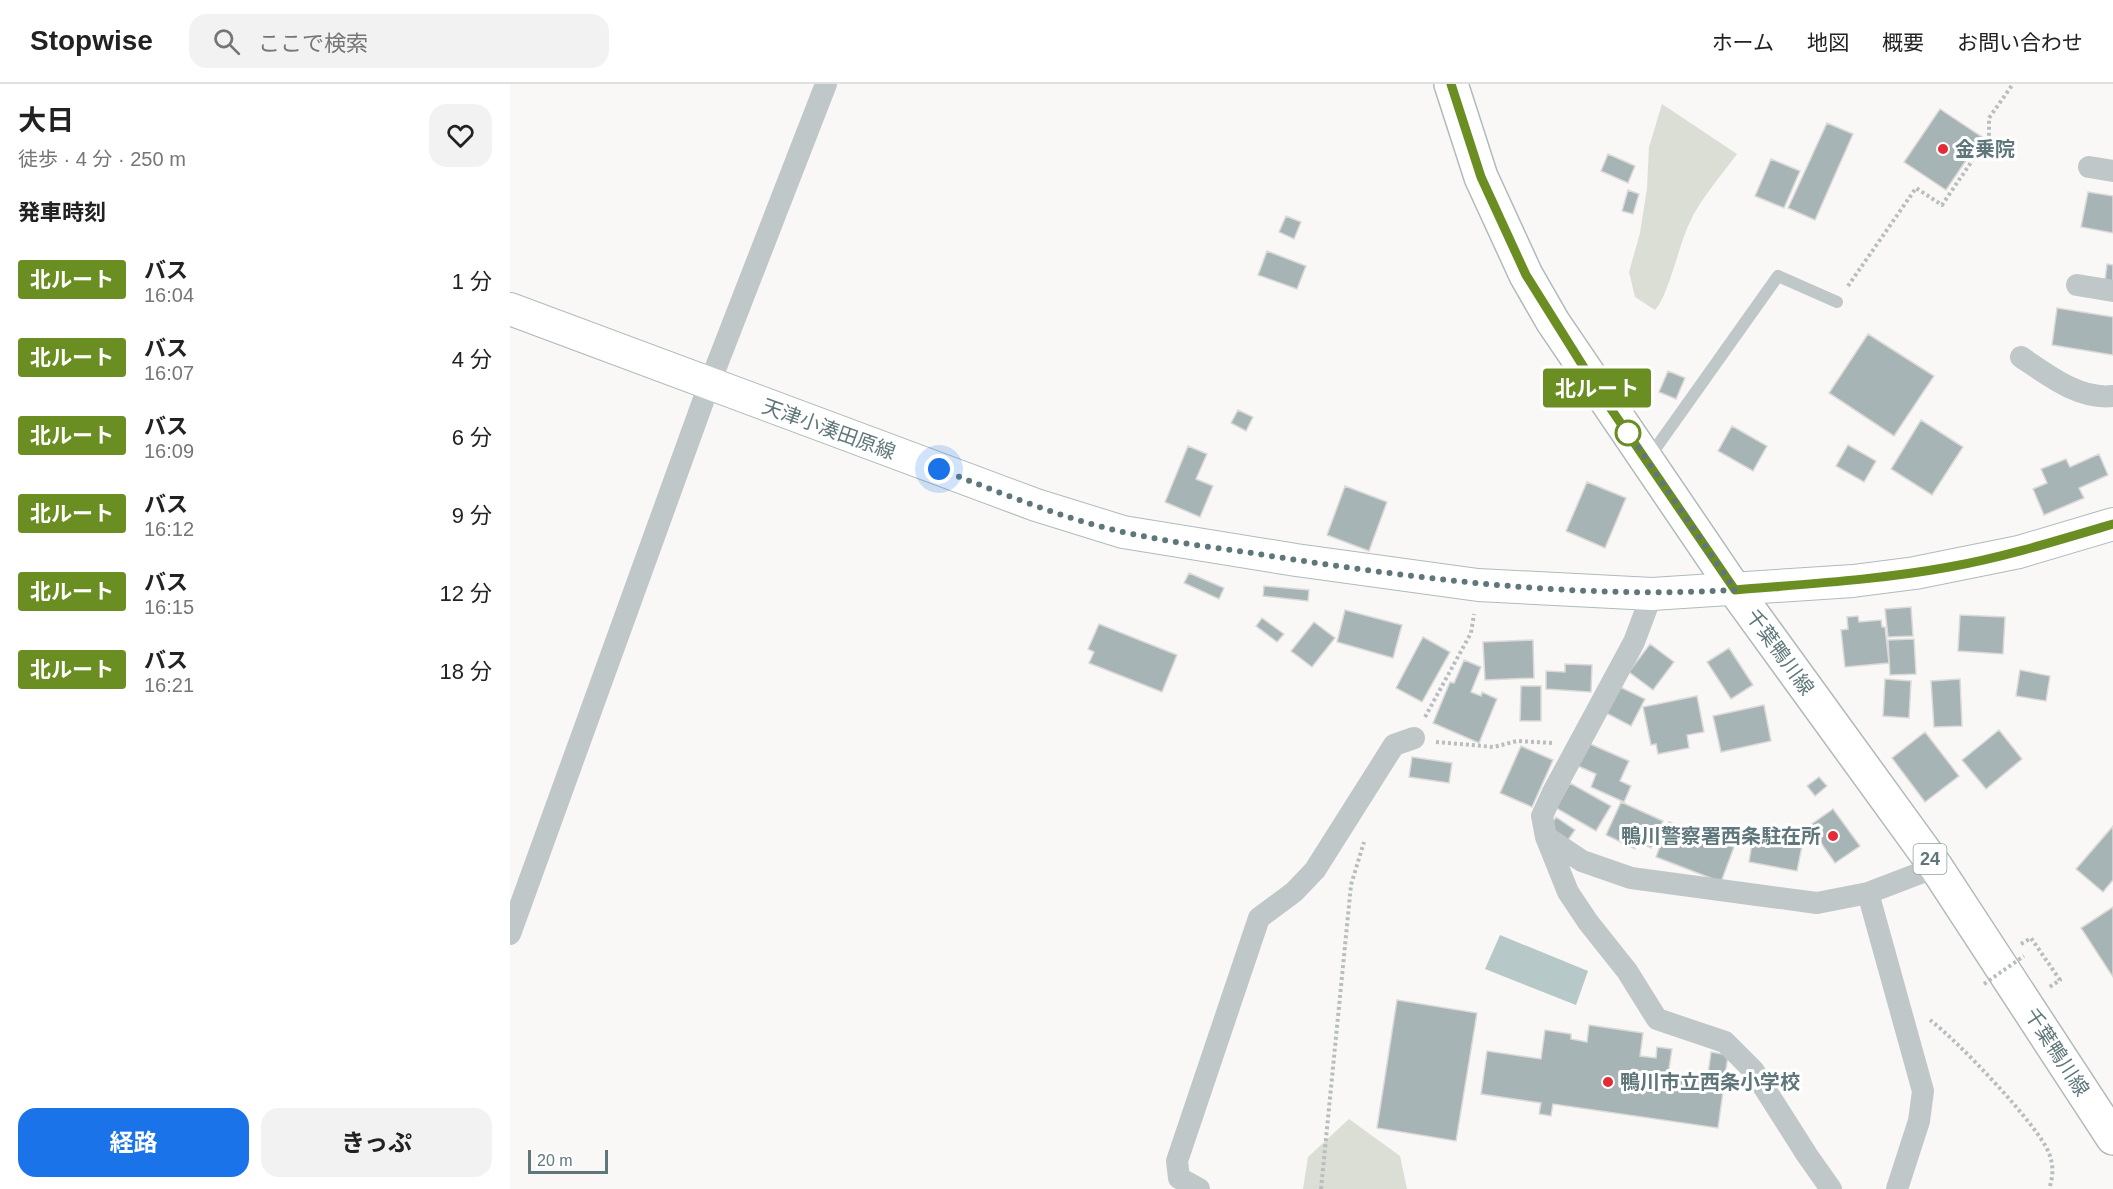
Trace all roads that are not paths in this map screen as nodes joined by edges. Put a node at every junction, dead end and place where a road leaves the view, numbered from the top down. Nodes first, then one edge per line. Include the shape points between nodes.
1 (826, 84) edge
2 (1452, 84) edge
3 (2088, 167) dead end
4 (2113, 171) edge
5 (2077, 285) dead end
6 (2113, 291) edge
7 (1837, 302) road end
8 (510, 309) edge
9 (2021, 357) dead end
10 (710, 385) junction
11 (2113, 396) edge
12 (1647, 460) junction
13 (2113, 524) edge
14 (1735, 590) junction
15 (1652, 594) junction
16 (1414, 738) road end
17 (1546, 837) junction
18 (1936, 867) junction
19 (1868, 893) junction
20 (510, 934) edge
21 (2109, 1121) edge
22 (1199, 1189) edge
23 (1832, 1189) edge
24 (1897, 1189) edge

1 - 10 street
2 - 12 main road, 千葉鴨川線 / 24 via 1481,177 1526,275 1553,322
3 - 4 street
5 - 6 street
7 - 12 lane via 1778,276
8 - 10 main road, 天津小湊田原線
9 - 11 street via 2060,383 2098,398
10 - 15 main road, 天津小湊田原線 via 1036,506 1123,532 1478,585
10 - 20 street
12 - 14 main road, 千葉鴨川線 / 24
13 - 14 main road, 天津小湊田原線 via 1947,568 1853,581
14 - 15 main road, 天津小湊田原線
14 - 18 main road, 千葉鴨川線 / 24
15 - 17 street via 1634,642 1542,816
16 - 22 street via 1394,745 1315,870 1294,892 1259,918 1177,1161 1179,1178
17 - 19 street via 1582,861 1631,878 1817,903
17 - 23 street via 1568,892 1657,1019 1725,1042 1753,1070
18 - 19 street
18 - 21 main road, 千葉鴨川線 / 24
19 - 24 street via 1923,1091 1919,1120

